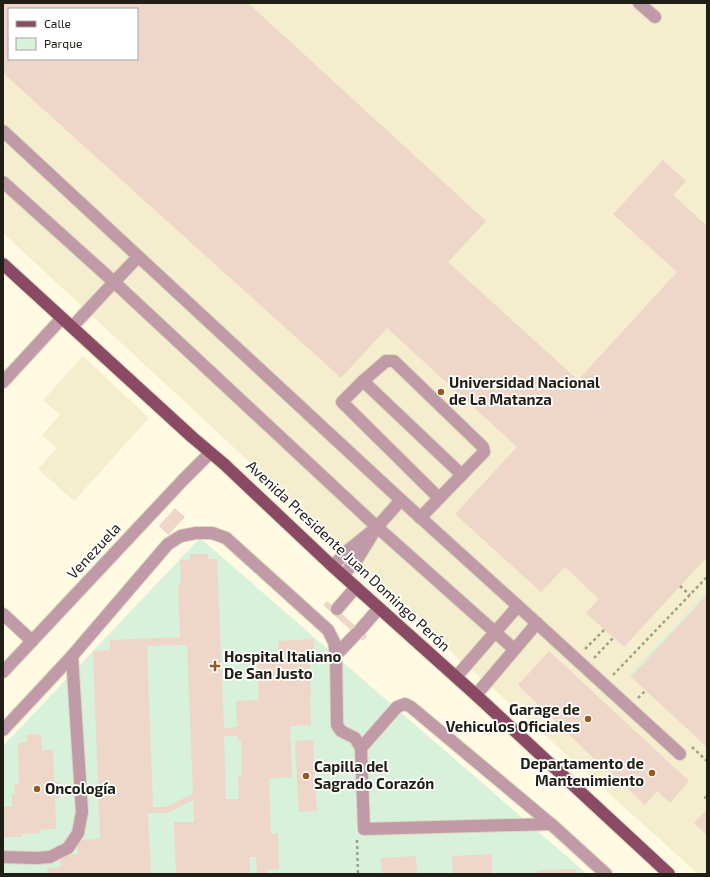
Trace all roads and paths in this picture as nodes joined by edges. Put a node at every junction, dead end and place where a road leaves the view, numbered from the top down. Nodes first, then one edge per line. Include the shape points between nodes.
1 (639, 3) edge
2 (655, 18) dead end
3 (3, 131) edge
4 (3, 182) edge
5 (138, 257) junction
6 (3, 264) edge
7 (114, 282) junction
8 (62, 318) junction
9 (72, 327) junction
10 (363, 380) junction
11 (3, 382) edge
12 (210, 452) junction
13 (462, 474) junction
14 (439, 498) junction
15 (401, 500) junction
16 (420, 518) junction
17 (377, 527) junction
18 (333, 566) junction
19 (343, 575) junction
20 (707, 577) edge
21 (680, 586) dead end
22 (356, 587) junction
23 (690, 595) junction
24 (518, 606) junction
25 (378, 608) junction
26 (3, 614) edge
27 (537, 623) junction
28 (322, 625) junction
29 (604, 630) dead end
30 (495, 633) junction
31 (613, 638) dead end
32 (32, 641) junction
33 (514, 649) junction
34 (585, 650) dead end
35 (336, 655) junction
36 (72, 656) junction
37 (594, 658) dead end
38 (3, 672) edge
39 (613, 675) dead end
40 (456, 677) junction
41 (646, 690) dead end
42 (476, 695) junction
43 (638, 698) dead end
44 (3, 730) edge
45 (361, 748) junction
46 (680, 754) dead end
47 (707, 796) edge
48 (707, 799) edge
49 (551, 824) junction
50 (364, 829) junction
51 (3, 858) edge
52 (358, 874) edge
53 (606, 874) edge
54 (670, 874) edge

1 - 2 street
3 - 5 street
4 - 7 street
5 - 7 street
5 - 15 street
6 - 8 main road, Avenida Presidente Juan Domingo Perón
7 - 9 street
7 - 17 street
8 - 9 main road, Avenida Presidente Juan Domingo Perón
8 - 11 street
9 - 12 main road, Avenida Presidente Juan Domingo Perón
10 - 13 street
10 - 13 street via 386,361 394,361 483,447 484,452
10 - 14 street via 342,402
12 - 18 main road, Avenida Presidente Juan Domingo Perón
12 - 32 street, Venezuela
13 - 14 street
14 - 16 street
15 - 16 street
15 - 17 street
16 - 24 street
17 - 18 street
17 - 19 street via 356,561
17 - 30 street
18 - 19 main road, Avenida Presidente Juan Domingo Perón
19 - 22 main road, Avenida Presidente Juan Domingo Perón
20 - 23 path
21 - 23 path
22 - 25 main road, Avenida Presidente Juan Domingo Perón
22 - 28 street
23 - 39 path
24 - 27 street
24 - 30 street
25 - 35 street
25 - 40 main road, Avenida Presidente Juan Domingo Perón
26 - 32 street
27 - 33 street
27 - 46 street
28 - 35 street via 328,630 334,642
28 - 36 street via 226,538 212,533 196,533 181,536 168,544
29 - 34 path
30 - 33 street
30 - 40 street
31 - 37 path
32 - 38 street, Venezuela
33 - 42 street
35 - 45 street via 337,725 341,731 355,738
36 - 44 street
36 - 51 street via 82,812 78,833 68,848 50,857
40 - 42 main road, Avenida Presidente Juan Domingo Perón
41 - 43 path
42 - 54 main road, Avenida Presidente Juan Domingo Perón
45 - 49 street via 397,707 405,704
45 - 50 street
47 - 48 path
49 - 50 street
49 - 53 street
50 - 52 path via 357,835

